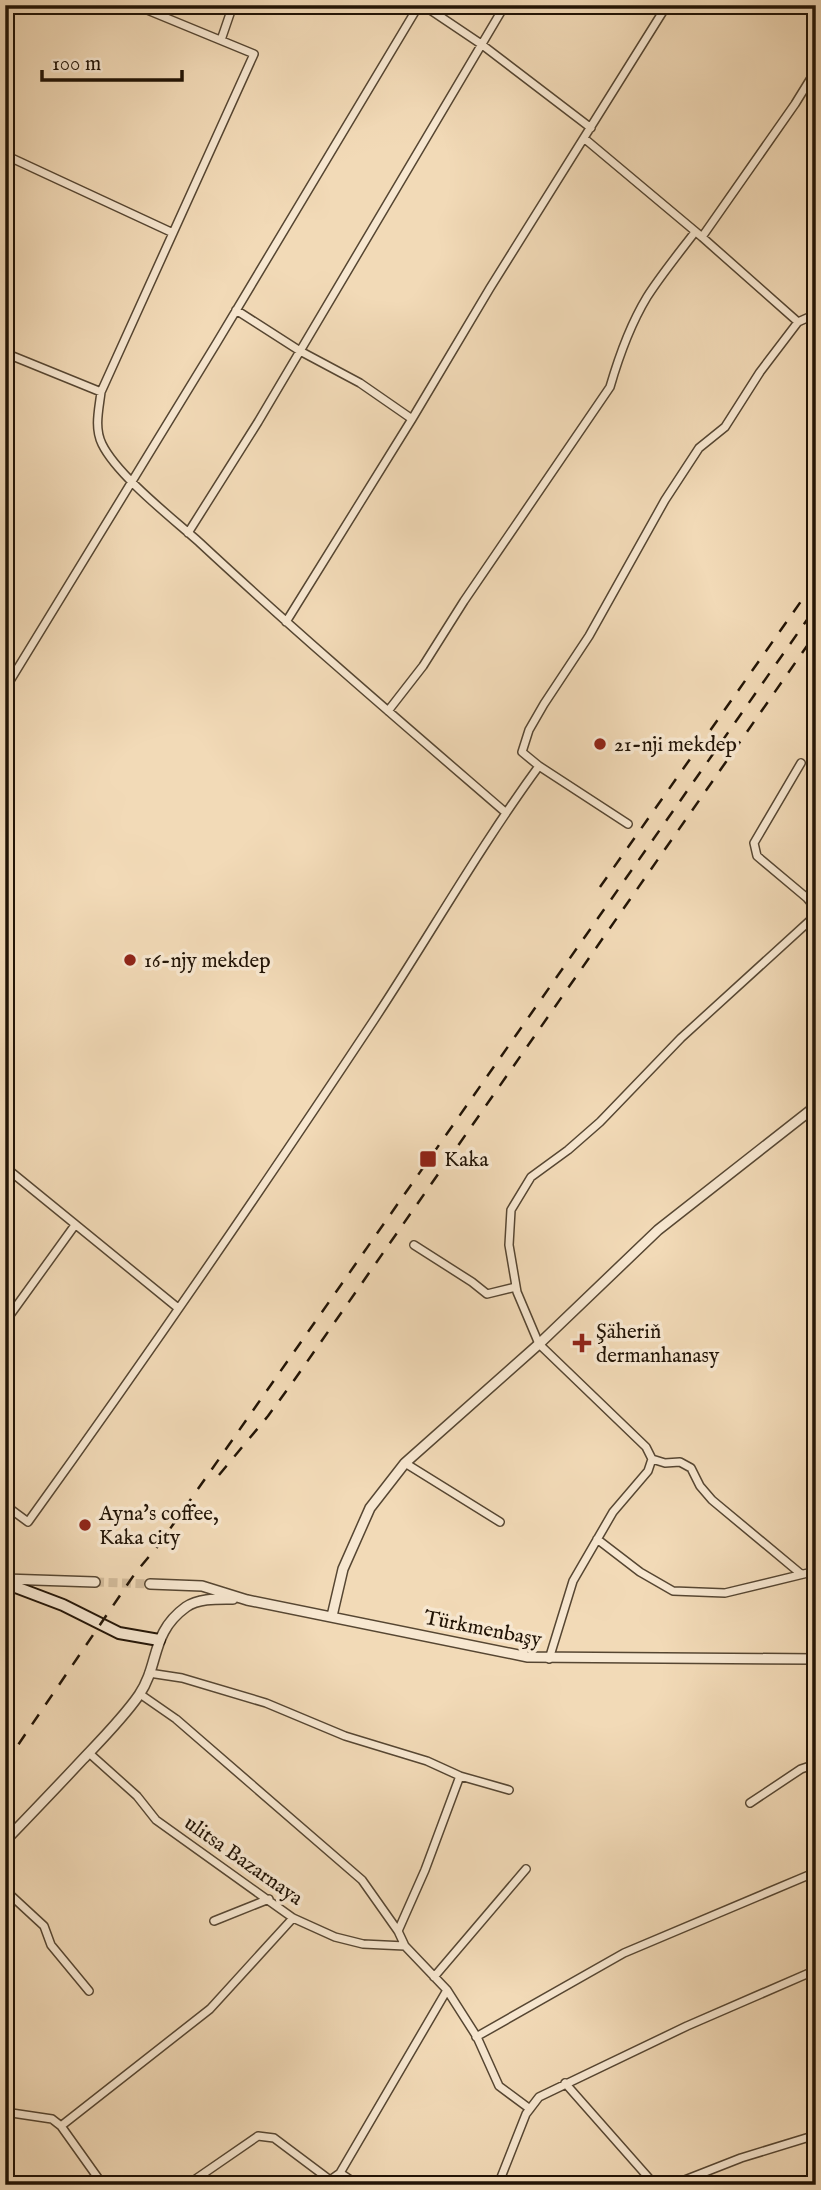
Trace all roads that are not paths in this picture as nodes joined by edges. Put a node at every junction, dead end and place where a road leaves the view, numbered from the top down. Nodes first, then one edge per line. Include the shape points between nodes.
1 (135, 5) edge
2 (233, 5) edge
3 (421, 5) edge
4 (505, 5) edge
5 (667, 5) edge
6 (221, 40) junction
7 (481, 44) junction
8 (816, 70) edge
9 (591, 128) junction
10 (585, 139) junction
11 (5, 155) edge
12 (173, 233) junction
13 (698, 234) junction
14 (236, 310) junction
15 (816, 314) edge
16 (798, 321) junction
17 (300, 351) junction
18 (5, 353) edge
19 (101, 392) junction
20 (412, 419) junction
21 (132, 481) junction
22 (188, 533) junction
23 (286, 622) junction
24 (5, 689) edge
25 (388, 711) junction
26 (801, 763) dead end
27 (539, 766) junction
28 (505, 812) junction
29 (628, 824) dead end
30 (816, 909) edge
31 (816, 915) edge
32 (816, 1106) edge
33 (5, 1167) edge
34 (75, 1225) junction
35 (414, 1245) dead end
36 (516, 1287) junction
37 (178, 1308) junction
38 (5, 1322) edge
39 (539, 1344) junction
40 (652, 1459) junction
41 (405, 1463) junction
42 (5, 1505) edge
43 (500, 1522) dead end
44 (597, 1539) junction
45 (816, 1571) edge
46 (801, 1573) junction
47 (5, 1581) edge
48 (95, 1582) tunnel mouth
49 (150, 1584) tunnel mouth
50 (247, 1600) junction
51 (332, 1616) junction
52 (159, 1640) junction
53 (549, 1658) junction
54 (816, 1659) edge
55 (149, 1673) junction
56 (140, 1694) junction
57 (89, 1753) junction
58 (816, 1764) edge
59 (460, 1776) junction
60 (509, 1790) dead end
61 (750, 1802) dead end
62 (5, 1841) edge
63 (526, 1869) dead end
64 (816, 1872) edge
65 (5, 1890) edge
66 (269, 1899) junction
67 (293, 1918) junction
68 (214, 1921) dead end
69 (398, 1931) junction
70 (405, 1946) junction
71 (816, 1970) edge
72 (435, 1977) junction
73 (89, 1990) dead end
74 (447, 1990) junction
75 (476, 2037) junction
76 (565, 2083) junction
77 (530, 2109) junction
78 (5, 2112) edge
79 (61, 2126) junction
80 (816, 2135) edge
81 (340, 2173) junction
82 (326, 2182) edge
83 (103, 2185) edge
84 (187, 2185) edge
85 (358, 2185) edge
86 (498, 2185) edge
87 (655, 2185) edge
88 (672, 2185) edge

1 - 6 street
2 - 6 street
3 - 7 street
3 - 14 street
4 - 7 street
5 - 9 street
6 - 12 street via 254,54
7 - 9 street
7 - 17 street
8 - 13 street
9 - 10 street
10 - 13 street
10 - 20 street
11 - 12 street
12 - 19 street
13 - 16 street
13 - 25 street via 647,297 610,387
14 - 17 street
14 - 21 street
15 - 16 street
16 - 27 street via 725,427 699,448 529,730 522,752
17 - 20 street via 360,383
17 - 22 street
18 - 19 street
19 - 21 street via 101,443
20 - 23 street
21 - 22 street
21 - 24 street
22 - 23 street
23 - 25 street
25 - 28 street
26 - 30 street via 754,843 757,856
27 - 28 street
27 - 29 street
28 - 37 street via 375,1019
31 - 36 street via 681,1038 600,1122 531,1177 511,1210 509,1245
32 - 39 street via 658,1230
33 - 34 street
34 - 37 street
34 - 38 street
35 - 36 street via 487,1294
36 - 39 street
37 - 42 street via 28,1522
39 - 40 street via 646,1447
39 - 41 street
40 - 44 street via 648,1471
40 - 46 street via 691,1468 712,1500
41 - 43 street
41 - 51 street via 370,1508 343,1569
44 - 46 street via 673,1591 725,1593
44 - 53 street via 573,1581
45 - 46 street
47 - 48 street
47 - 52 main road via 119,1633
49 - 50 street, Türkmenbaşy via 202,1586
50 - 51 street, Türkmenbaşy
50 - 52 street via 212,1599 188,1605
51 - 53 street, Türkmenbaşy
52 - 55 street
53 - 54 street, Türkmenbaşy
55 - 56 street
55 - 59 street via 265,1703
56 - 57 street
56 - 69 street via 176,1719 362,1880
57 - 62 street
57 - 66 street, ulitsa Bazarnaya via 137,1796 156,1820
58 - 61 street
59 - 60 street
59 - 69 street
63 - 72 street
64 - 75 street via 624,1953
65 - 73 street via 44,1926 51,1945
66 - 67 street, ulitsa Bazarnaya
66 - 68 street
67 - 70 street, ulitsa Bazarnaya via 335,1937
67 - 79 street via 210,2009
69 - 70 street
70 - 72 street
71 - 76 street
72 - 74 street
74 - 75 street
74 - 81 street
75 - 77 street via 499,2086
76 - 77 street via 539,2097
76 - 87 street
77 - 86 street
78 - 79 street via 52,2119
79 - 83 street
80 - 88 street
81 - 82 street
81 - 85 street
82 - 84 street via 274,2138 258,2136

